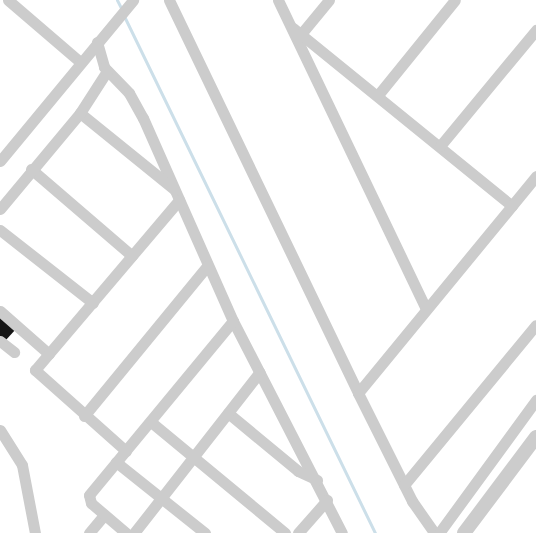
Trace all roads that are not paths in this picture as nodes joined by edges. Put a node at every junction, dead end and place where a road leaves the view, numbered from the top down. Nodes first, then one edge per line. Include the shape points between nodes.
1 (8, 0) edge
2 (133, 0) edge
3 (169, 0) edge
4 (278, 0) edge
5 (329, 0) edge
6 (455, 0) edge
7 (290, 26) junction
8 (536, 30) edge
9 (301, 34) junction
10 (97, 42) junction
11 (80, 62) junction
12 (107, 71) junction
13 (378, 95) junction
14 (80, 113) junction
15 (440, 146) junction
16 (0, 161) edge
17 (30, 169) junction
18 (536, 176) edge
19 (176, 195) junction
20 (512, 206) junction
21 (0, 209) edge
22 (0, 230) edge
23 (132, 256) junction
24 (207, 266) junction
25 (93, 303) junction
26 (426, 309) junction
27 (0, 311) edge
28 (233, 321) junction
29 (536, 325) edge
30 (0, 341) edge
31 (14, 352) dead end
32 (49, 354) junction
33 (260, 372) junction
34 (358, 393) junction
35 (536, 400) edge
36 (228, 412) junction
37 (84, 416) junction
38 (151, 422) junction
39 (0, 430) edge
40 (536, 437) edge
41 (126, 451) junction
42 (192, 457) junction
43 (116, 462) junction
44 (317, 480) junction
45 (404, 485) junction
46 (160, 498) junction
47 (327, 500) junction
48 (104, 514) junction
49 (35, 533) edge
50 (88, 533) edge
51 (126, 533) edge
52 (134, 533) edge
53 (205, 533) edge
54 (284, 533) edge
55 (298, 533) edge
56 (342, 533) edge
57 (434, 533) edge
58 (439, 533) edge
59 (464, 533) edge

1 - 11 street
2 - 10 street
3 - 34 street
4 - 7 street
5 - 9 street
6 - 13 street
7 - 9 street
7 - 26 street
8 - 15 street
9 - 13 street
10 - 11 street
10 - 12 street
11 - 16 street
12 - 14 street
12 - 19 street via 132,98
13 - 15 street
14 - 17 street
14 - 19 street
15 - 20 street
17 - 21 street
17 - 23 street
18 - 20 street
19 - 23 street
19 - 24 street
20 - 26 street
22 - 25 street
23 - 25 street
24 - 28 street
24 - 37 street
25 - 32 street
26 - 34 street
27 - 32 street
28 - 33 street
28 - 38 street
29 - 45 street
30 - 31 street
32 - 37 street via 36,373
33 - 36 street
33 - 44 street
34 - 45 street
35 - 58 street
36 - 42 street
36 - 44 street via 298,471
37 - 41 street
38 - 41 street
38 - 42 street
39 - 49 street via 22,465
40 - 59 street
41 - 43 street
42 - 46 street
42 - 54 street
43 - 46 street
43 - 48 street via 88,498
44 - 47 street
45 - 57 street
46 - 52 street
46 - 53 street
47 - 55 street
47 - 56 street
48 - 50 street
48 - 51 street

